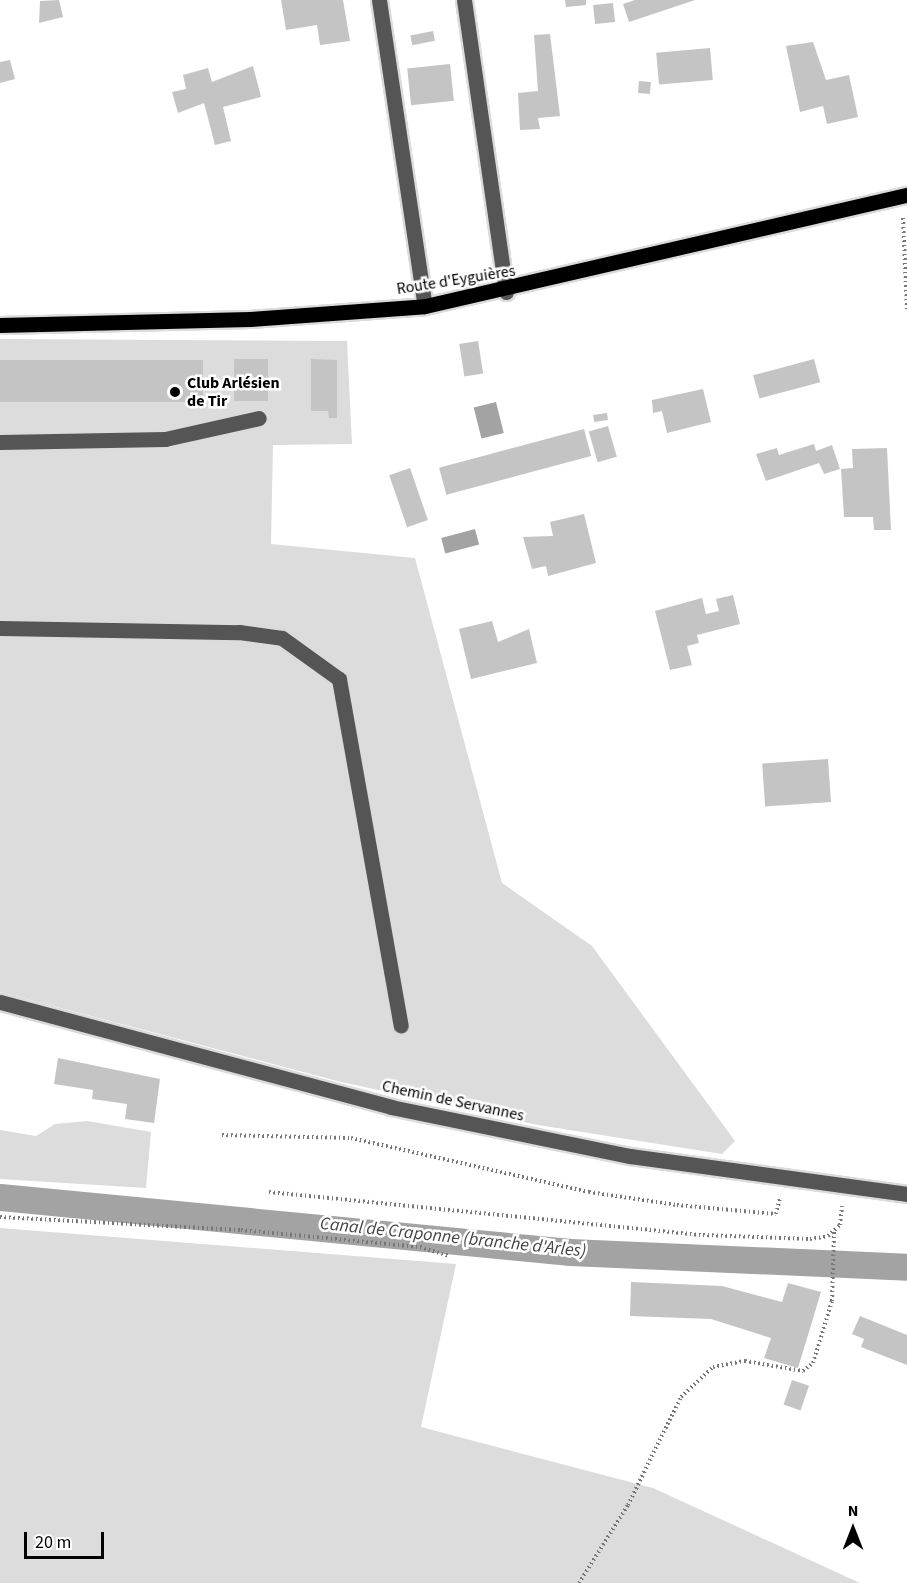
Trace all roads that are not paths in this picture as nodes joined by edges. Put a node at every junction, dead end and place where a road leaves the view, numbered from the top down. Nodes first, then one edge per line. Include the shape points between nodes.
1 (380, 0) edge
2 (464, 0) edge
3 (904, 195) edge
4 (506, 292) junction
5 (425, 306) junction
6 (0, 325) edge
7 (259, 418) dead end
8 (0, 442) edge
9 (0, 628) edge
10 (0, 1002) edge
11 (401, 1026) dead end
12 (907, 1194) edge

1 - 5 street
2 - 4 street
3 - 4 main road, Route d'Eyguières
4 - 5 main road, Route d'Eyguières
5 - 6 main road, Route d'Eyguières via 250,319
7 - 8 street via 165,439
9 - 11 street via 239,632 282,638 339,679
10 - 12 street, Chemin de Servannes via 391,1107 630,1156

